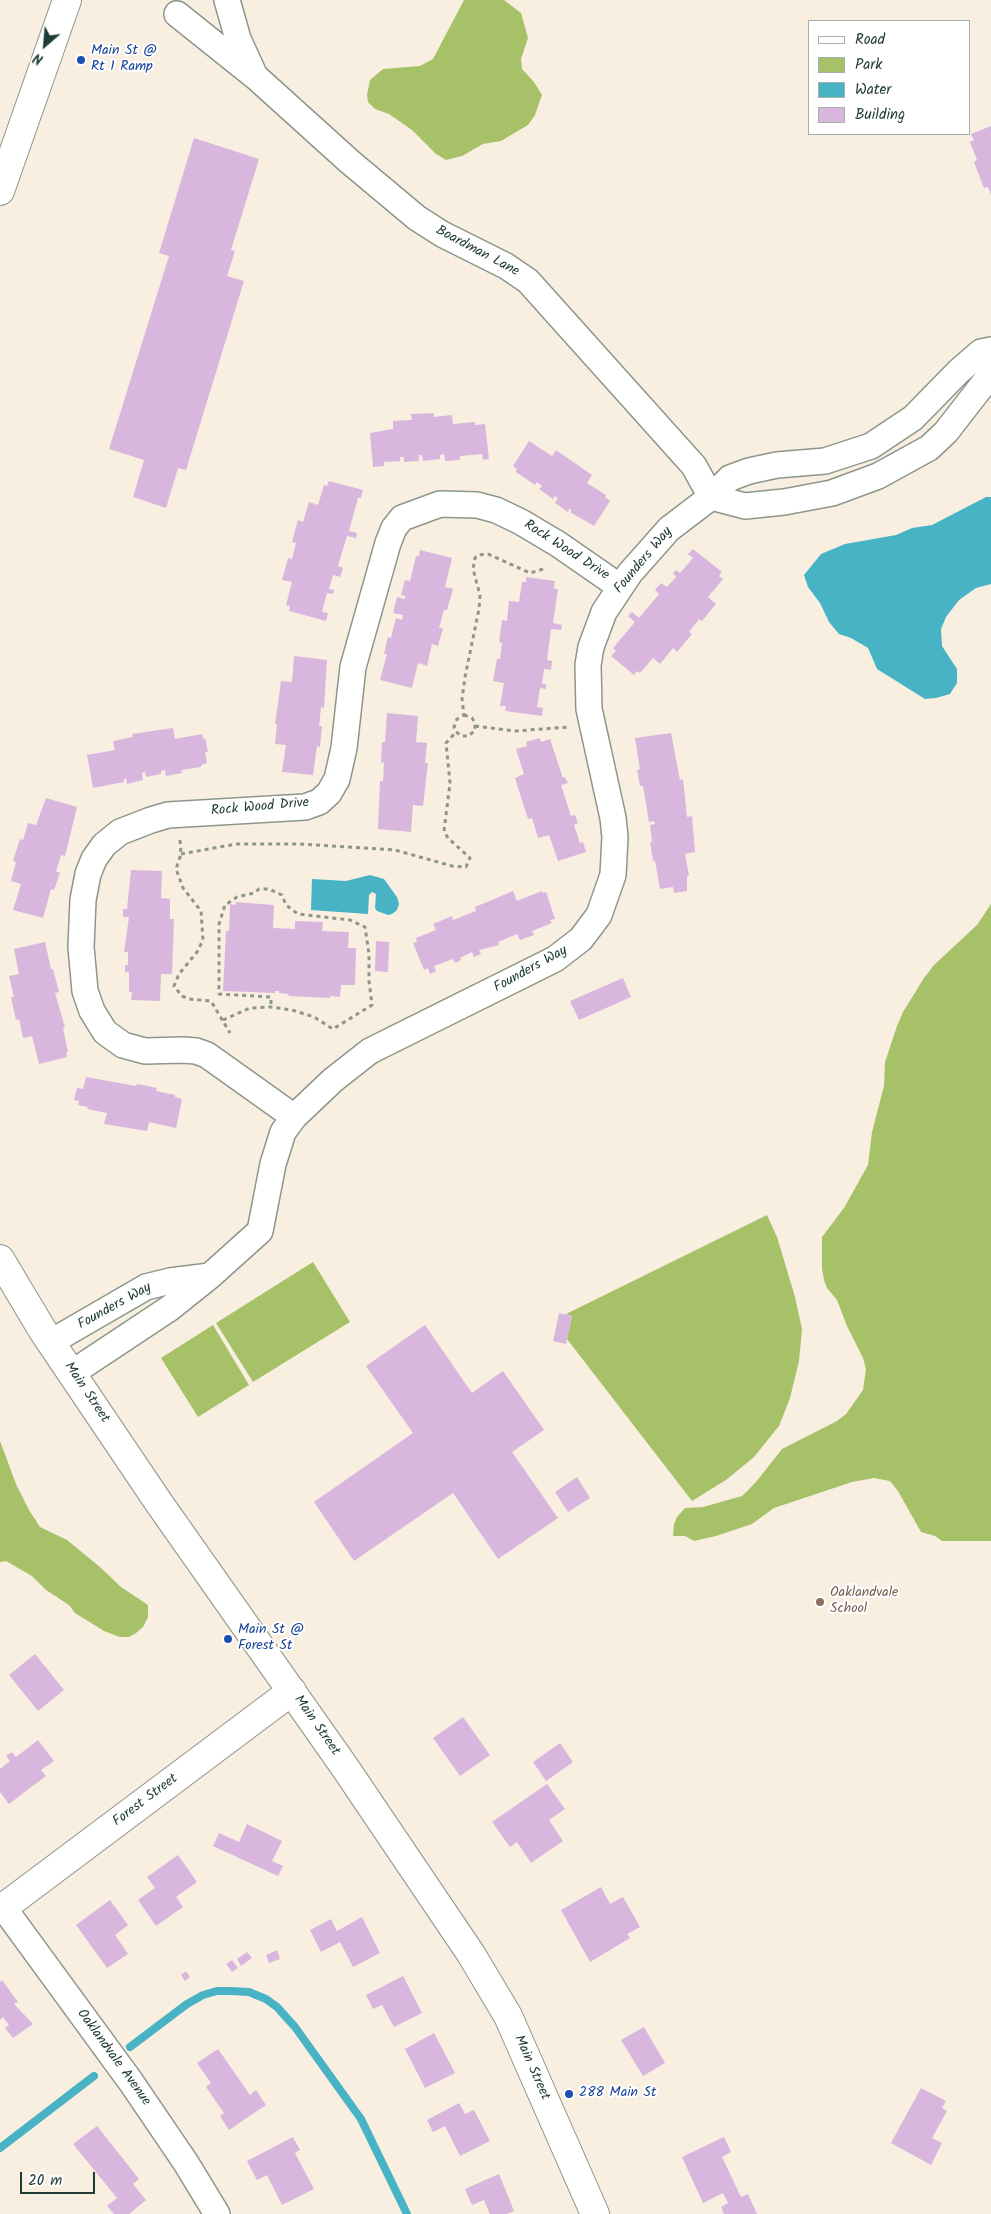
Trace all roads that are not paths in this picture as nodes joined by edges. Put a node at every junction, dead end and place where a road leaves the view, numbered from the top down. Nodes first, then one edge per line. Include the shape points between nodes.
1 (67, 0) edge
2 (227, 0) edge
3 (177, 14) dead end
4 (257, 78) junction
5 (0, 191) edge
6 (991, 350) edge
7 (991, 374) edge
8 (711, 497) junction
9 (620, 587) junction
10 (294, 1117) junction
11 (0, 1260) edge
12 (210, 1276) junction
13 (51, 1342) junction
14 (72, 1373) junction
15 (292, 1691) junction
16 (2, 1908) edge
17 (217, 2214) edge
18 (594, 2214) edge

1 - 5 main road
2 - 4 street, Boardman Lane via 238,39
3 - 4 street, Boardman Lane
4 - 8 street, Boardman Lane via 417,218 506,266 537,289 694,466
6 - 8 street, Founders Way via 981,352 913,418 871,446 825,461 750,470 730,478
7 - 8 street via 935,443 878,476 832,493 784,502 745,506
8 - 9 street, Founders Way via 669,528
9 - 10 street, Founders Way via 604,612 591,647 587,681 613,818 613,875 599,915 587,932 555,959 370,1052 333,1080
9 - 10 street, Rock Wood Drive via 558,544 496,510 477,505 440,504 402,518 388,543 353,667 344,748 337,779 329,793 319,802 305,807 178,815 151,820 120,832 104,845 94,859 83,900 81,946 85,991 105,1032 124,1044 145,1051 183,1050 207,1055
10 - 12 street, Founders Way via 277,1147 260,1231
11 - 13 main road, Main Street
12 - 13 street, Founders Way via 146,1288
12 - 14 street, Founders Way via 170,1308
13 - 14 main road, Main Street
14 - 15 main road, Main Street
15 - 16 main road, Forest Street
15 - 18 main road, Main Street via 411,1864 508,2016
16 - 17 street, Oaklandvale Avenue via 141,2097

